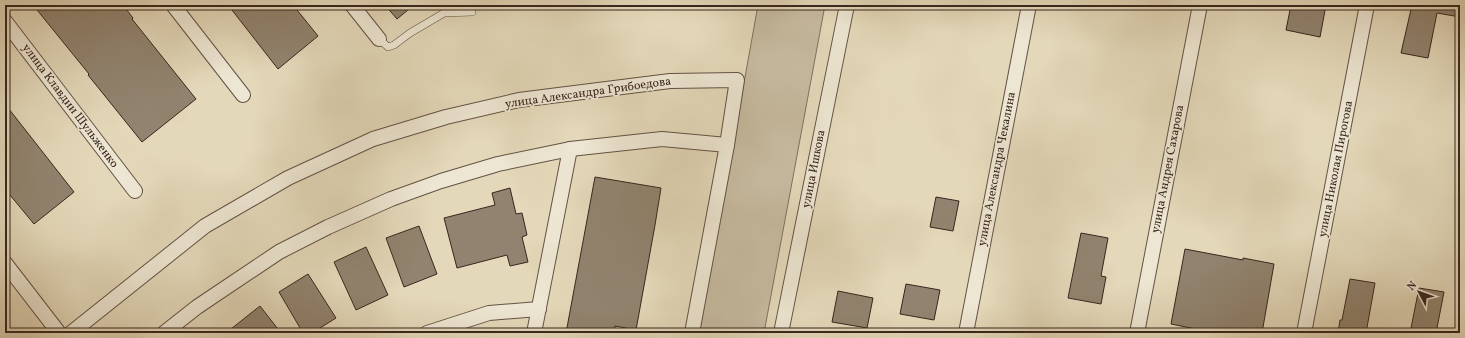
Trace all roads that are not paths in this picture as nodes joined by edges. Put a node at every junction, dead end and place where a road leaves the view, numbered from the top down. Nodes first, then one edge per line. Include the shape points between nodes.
1 (173, 5) edge
2 (352, 5) edge
3 (847, 5) edge
4 (1029, 5) edge
5 (1200, 5) edge
6 (1367, 5) edge
7 (472, 12) dead end
8 (5, 21) edge
9 (379, 39) joint
10 (242, 96) dead end
11 (728, 145) junction
12 (570, 149) junction
13 (135, 191) dead end
14 (5, 263) edge
15 (539, 308) junction
16 (59, 333) edge
17 (71, 333) edge
18 (164, 333) edge
19 (427, 333) edge
20 (534, 333) edge
21 (692, 333) edge
22 (781, 333) edge
23 (966, 333) edge
24 (1137, 333) edge
25 (1304, 333) edge

1 - 10 street
2 - 9 street
3 - 22 street, улица Ишкова
4 - 23 street, улица Александра Чекалина
5 - 24 street, улица Андрея Сахарова
6 - 25 street, улица Николая Пирогова
7 - 9 lane via 444,13 388,47
8 - 13 street, улица Клавдии Шульженко
11 - 12 street via 662,139
11 - 17 street, улица Александра Грибоедова via 737,80 670,80 519,100 446,117 373,139 288,178 205,226
11 - 21 street
12 - 15 street
12 - 18 street via 498,164 441,181 391,199 328,227 279,252 197,307
14 - 16 street
15 - 19 street via 489,313
15 - 20 street

